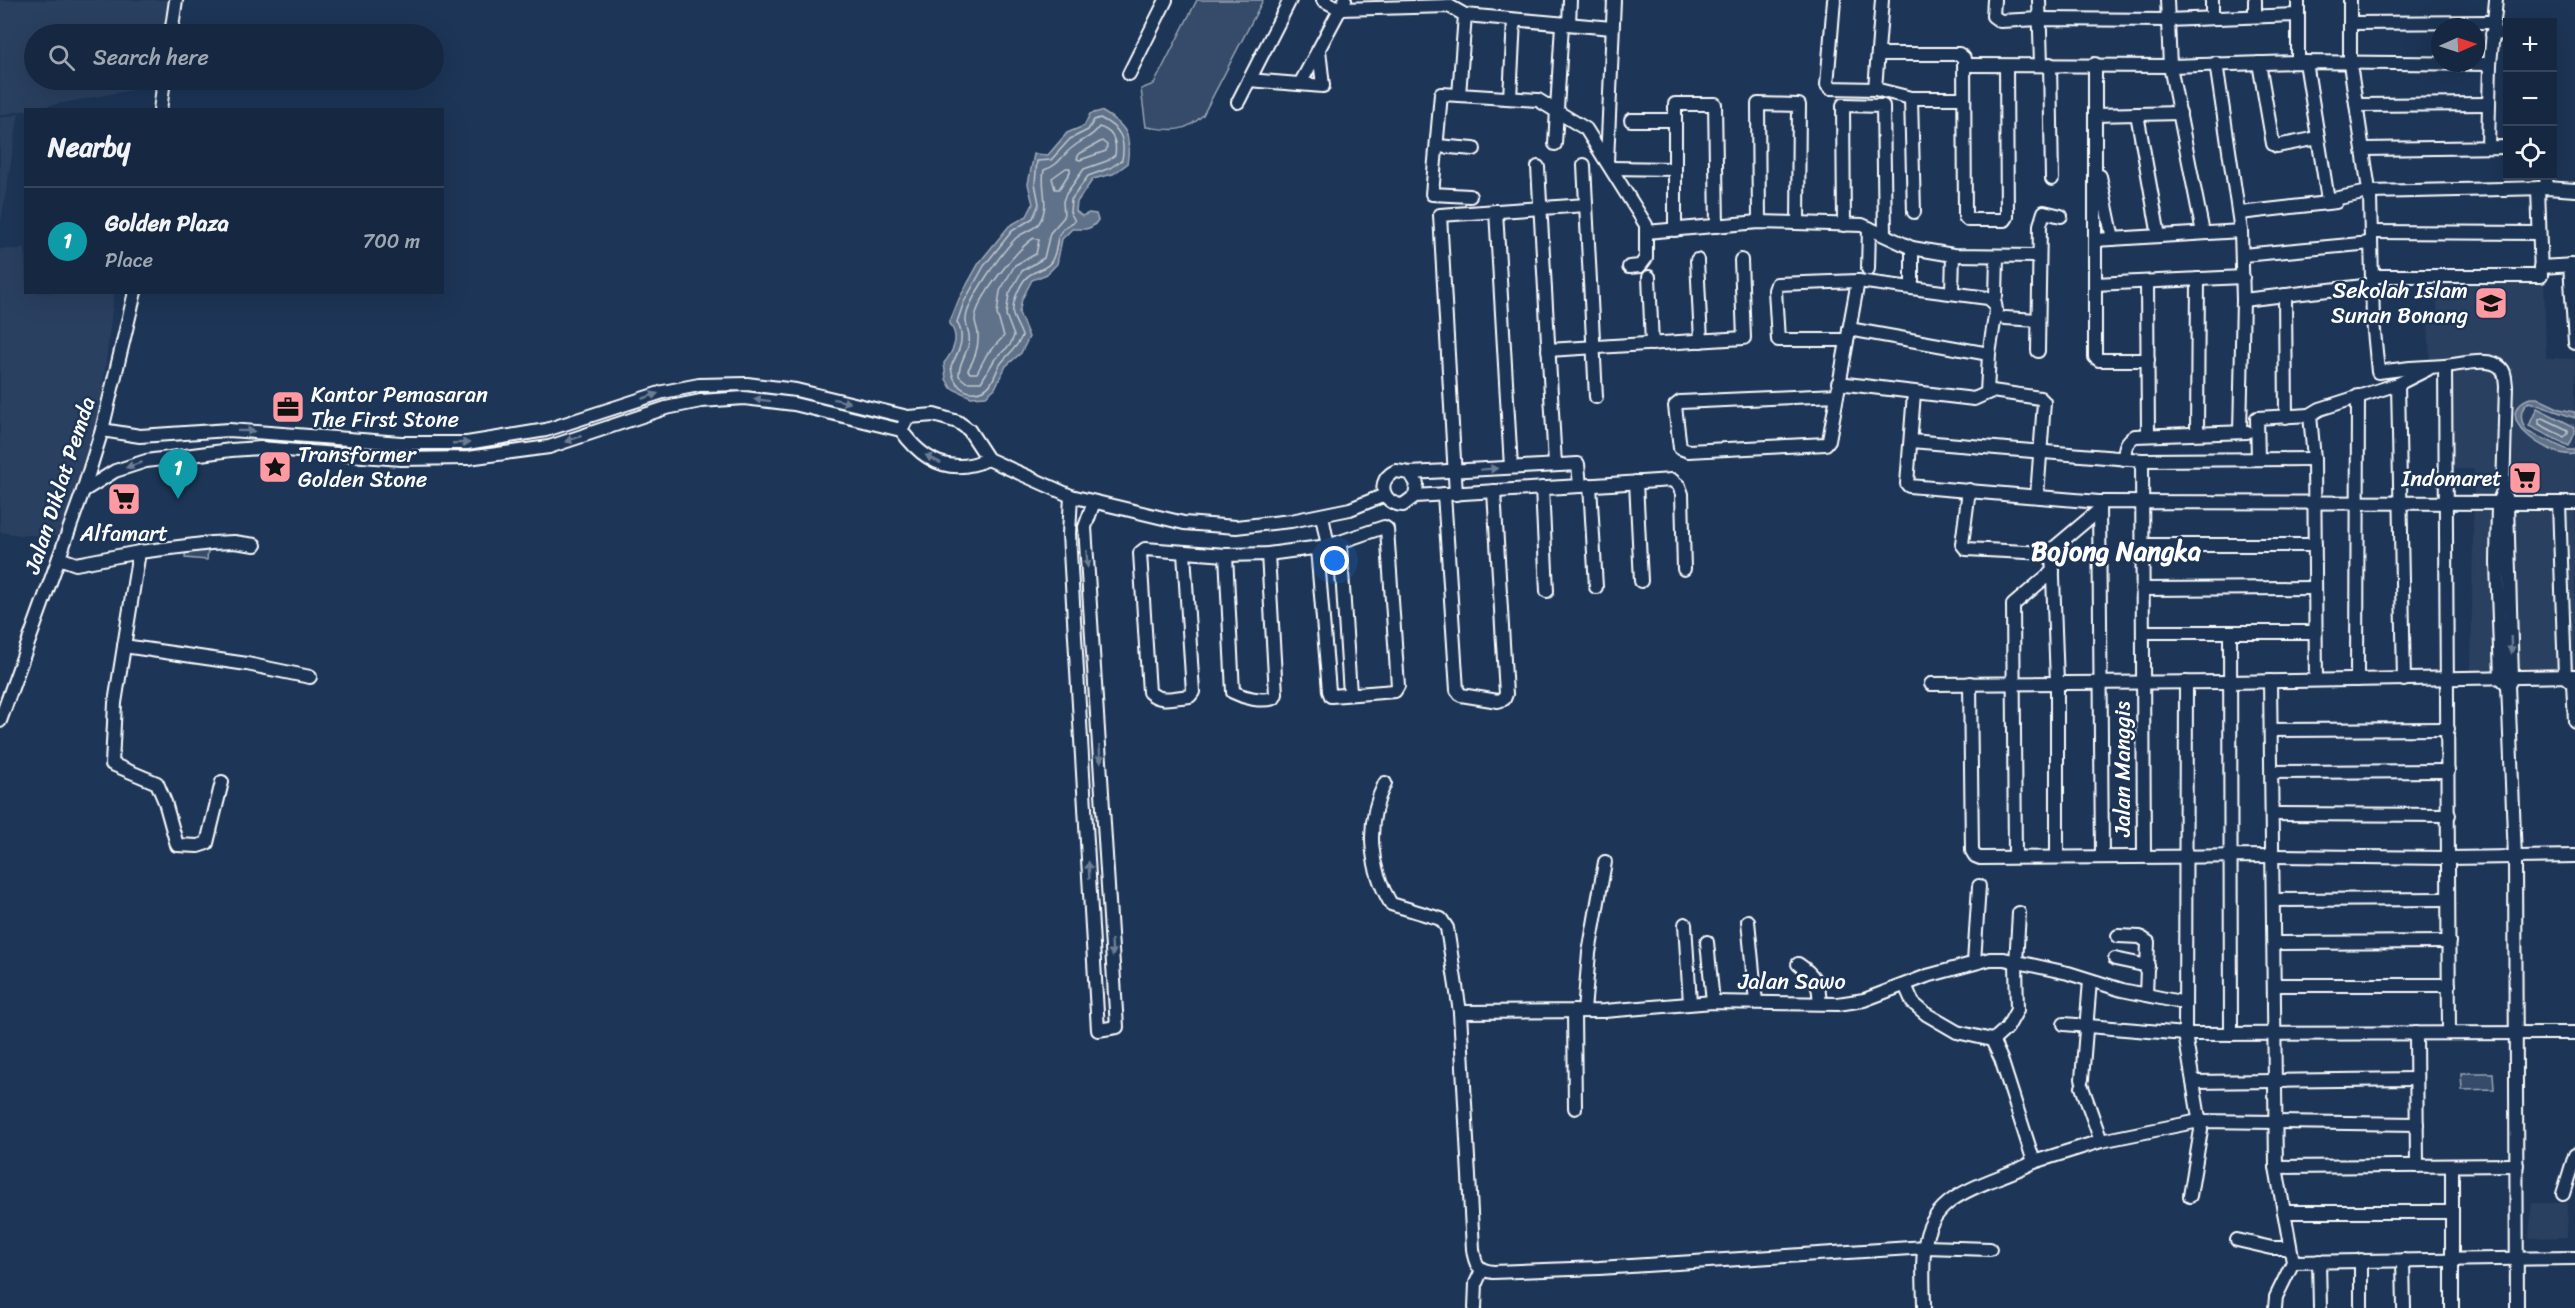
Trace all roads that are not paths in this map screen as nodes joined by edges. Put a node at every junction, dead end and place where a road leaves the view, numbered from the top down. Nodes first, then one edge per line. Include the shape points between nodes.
1 (176, 0) edge
2 (1166, 0) edge
3 (1290, 0) edge
4 (1323, 0) edge
5 (1570, 0) edge
6 (1614, 0) edge
7 (1834, 0) edge
8 (1881, 0) edge
9 (1994, 0) edge
10 (2039, 0) edge
11 (2168, 0) edge
12 (2212, 0) edge
13 (2255, 0) edge
14 (2298, 0) edge
15 (2350, 0) edge
16 (2496, 0) edge
17 (1342, 4) edge
18 (1395, 4) edge
19 (1465, 15) junction
20 (2297, 15) junction
21 (2254, 16) junction
22 (2212, 17) junction
23 (2040, 19) junction
24 (1514, 20) junction
25 (2167, 20) junction
26 (2350, 23) junction
27 (172, 24) edge
28 (1566, 24) junction
29 (1612, 28) junction
30 (2492, 28) junction
31 (2503, 31) edge
32 (1319, 50) junction
33 (1878, 54) junction
34 (2302, 62) junction
35 (2216, 63) junction
36 (2259, 63) junction
37 (2045, 64) junction
38 (2095, 64) junction
39 (2350, 64) junction
40 (2490, 64) junction
41 (1965, 65) junction
42 (2006, 66) junction
43 (2170, 66) junction
44 (1129, 74) dead end
45 (1249, 80) junction
46 (1300, 84) junction
47 (1875, 89) junction
48 (163, 90) edge
49 (1460, 95) junction
50 (1510, 98) junction
51 (1911, 98) junction
52 (1964, 98) junction
53 (1238, 102) dead end
54 (2488, 104) junction
55 (2357, 105) junction
56 (160, 108) edge
57 (1557, 112) junction
58 (2180, 113) junction
59 (2137, 114) junction
60 (2095, 115) junction
61 (1631, 120) dead end
62 (1675, 120) junction
63 (2318, 138) junction
64 (1555, 144) dead end
65 (1437, 146) junction
66 (2488, 146) junction
67 (2503, 147) edge
68 (1474, 149) dead end
69 (2364, 149) junction
70 (2095, 152) junction
71 (1584, 165) dead end
72 (1609, 165) junction
73 (1538, 167) dead end
74 (1675, 169) junction
75 (2052, 179) dead end
76 (2544, 184) edge
77 (2575, 190) edge
78 (2370, 195) junction
79 (1470, 196) dead end
80 (1586, 205) junction
81 (1540, 208) junction
82 (1496, 211) junction
83 (1914, 212) dead end
84 (2240, 213) junction
85 (2061, 216) dead end
86 (1759, 222) junction
87 (1798, 223) junction
88 (1844, 225) junction
89 (1717, 226) junction
90 (1869, 228) junction
91 (1674, 230) junction
92 (2241, 231) junction
93 (1646, 232) junction
94 (2203, 233) junction
95 (2539, 233) junction
96 (1885, 234) junction
97 (2159, 236) junction
98 (2371, 238) junction
99 (2113, 239) junction
100 (2095, 240) junction
101 (1912, 248) junction
102 (1953, 255) junction
103 (2242, 255) junction
104 (1996, 256) junction
105 (2038, 256) junction
106 (1697, 260) dead end
107 (1741, 260) dead end
108 (2572, 265) edge
109 (1629, 267) dead end
110 (2540, 267) junction
111 (1868, 269) dead end
112 (1649, 277) dead end
113 (2243, 277) junction
114 (2198, 279) junction
115 (2372, 280) junction
116 (1858, 281) junction
117 (1912, 281) dead end
118 (2146, 282) junction
119 (2095, 284) junction
120 (1952, 290) dead end
121 (2573, 293) edge
122 (135, 294) edge
123 (2285, 295) junction
124 (1996, 296) dead end
125 (2243, 300) junction
126 (2005, 318) dead end
127 (2038, 320) junction
128 (1848, 334) junction
129 (1701, 341) junction
130 (1652, 344) junction
131 (2575, 344) edge
132 (1594, 347) junction
133 (1548, 350) junction
134 (2038, 351) dead end
135 (1989, 354) junction
136 (2148, 360) junction
137 (2439, 366) junction
138 (2378, 372) junction
139 (2398, 384) junction
140 (2384, 388) junction
141 (1838, 389) junction
142 (1914, 393) junction
143 (1987, 393) junction
144 (2358, 396) junction
145 (1596, 397) dead end
146 (2310, 415) junction
147 (908, 417) junction
148 (2286, 417) junction
149 (102, 430) junction
150 (901, 430) junction
151 (2240, 432) junction
152 (2257, 432) junction
153 (2197, 433) junction
154 (2148, 434) junction
155 (1911, 441) junction
156 (2040, 451) junction
157 (2258, 458) junction
158 (988, 459) junction
159 (2124, 459) junction
160 (2314, 459) junction
161 (2142, 460) junction
162 (1555, 464) junction
163 (1511, 467) junction
164 (1454, 471) junction
165 (1410, 473) junction
166 (1636, 482) junction
167 (1585, 486) junction
168 (1542, 488) junction
169 (1969, 490) junction
170 (83, 491) junction
171 (1494, 491) junction
172 (1450, 494) junction
173 (1385, 495) junction
174 (1071, 496) junction
175 (1415, 496) junction
176 (2037, 496) junction
177 (2503, 499) junction
178 (2313, 501) junction
179 (1094, 502) junction
180 (2359, 502) junction
181 (2142, 503) junction
182 (2401, 503) junction
183 (2559, 503) junction
184 (2575, 503) edge
185 (2445, 504) junction
186 (2099, 506) junction
187 (1322, 516) junction
188 (1069, 534) junction
189 (1086, 534) junction
190 (255, 544) dead end
191 (2142, 545) junction
192 (2315, 545) junction
193 (1328, 546) junction
194 (2052, 551) junction
195 (139, 552) junction
196 (1184, 553) junction
197 (1268, 554) junction
198 (1226, 555) junction
199 (59, 558) junction
200 (1684, 569) dead end
201 (2053, 570) junction
202 (1641, 581) dead end
203 (1596, 587) dead end
204 (2315, 588) junction
205 (2142, 589) junction
206 (1547, 591) dead end
207 (2143, 632) junction
208 (2230, 632) junction
209 (2316, 632) junction
210 (124, 646) junction
211 (310, 677) dead end
212 (2572, 678) edge
213 (2448, 679) junction
214 (2316, 680) junction
215 (2357, 680) junction
216 (2404, 680) junction
217 (2507, 680) junction
218 (2270, 681) junction
219 (2057, 682) junction
220 (2099, 682) junction
221 (2143, 682) junction
222 (2186, 682) junction
223 (2229, 682) junction
224 (2013, 683) junction
225 (1931, 684) dead end
226 (1970, 684) junction
227 (1350, 694) junction
228 (0, 721) edge
229 (2575, 721) edge
230 (2448, 729) junction
231 (2271, 730) junction
232 (2448, 771) junction
233 (2272, 772) junction
234 (222, 782) dead end
235 (1385, 783) dead end
236 (2273, 814) junction
237 (2449, 815) junction
238 (2015, 856) junction
239 (2056, 856) junction
240 (2102, 856) junction
241 (2144, 856) junction
242 (2187, 856) junction
243 (2231, 856) junction
244 (2273, 856) junction
245 (2575, 856) edge
246 (2447, 858) junction
247 (2515, 858) junction
248 (1605, 862) dead end
249 (1979, 886) dead end
250 (2448, 899) junction
251 (2273, 900) junction
252 (2019, 914) dead end
253 (1748, 921) dead end
254 (1685, 924) dead end
255 (2118, 936) dead end
256 (1707, 942) dead end
257 (2449, 942) junction
258 (2274, 943) junction
259 (2115, 959) dead end
260 (1974, 962) junction
261 (2016, 963) junction
262 (1798, 964) dead end
263 (2148, 966) junction
264 (2090, 981) junction
265 (2274, 985) junction
266 (2449, 985) junction
267 (1905, 986) junction
268 (2146, 995) junction
269 (1713, 1002) junction
270 (1756, 1002) junction
271 (1819, 1003) junction
272 (2185, 1003) junction
273 (1690, 1004) junction
274 (1460, 1011) junction
275 (1579, 1011) junction
276 (2064, 1024) dead end
277 (2086, 1024) junction
278 (2450, 1032) junction
279 (2516, 1032) junction
280 (2274, 1033) junction
281 (2416, 1033) junction
282 (2575, 1033) edge
283 (2185, 1034) junction
284 (2230, 1034) junction
285 (1992, 1040) junction
286 (2416, 1079) junction
287 (2275, 1080) junction
288 (2193, 1082) junction
289 (1575, 1108) dead end
290 (2199, 1121) junction
291 (2275, 1121) junction
292 (2417, 1124) junction
293 (2101, 1141) junction
294 (2575, 1155) edge
295 (2034, 1162) junction
296 (2517, 1165) junction
297 (2417, 1166) junction
298 (2452, 1166) junction
299 (2276, 1167) junction
300 (2571, 1179) edge
301 (2563, 1194) dead end
302 (2190, 1196) dead end
303 (2284, 1212) junction
304 (2452, 1212) junction
305 (2237, 1240) dead end
306 (1926, 1247) junction
307 (2290, 1248) junction
308 (1990, 1249) dead end
309 (2575, 1257) edge
310 (2517, 1258) junction
311 (2452, 1259) junction
312 (2361, 1260) junction
313 (2403, 1260) junction
314 (2319, 1261) junction
315 (2293, 1262) junction
316 (1482, 1270) junction
317 (1475, 1308) edge
318 (1924, 1308) edge
319 (2276, 1308) edge
320 (2320, 1308) edge
321 (2361, 1308) edge
322 (2404, 1308) edge
323 (2452, 1308) edge
324 (2517, 1308) edge

1 - 27 street
2 - 44 street
3 - 45 street
4 - 17 street
5 - 28 street
6 - 29 street
7 - 47 street via 1827,85
8 - 33 street
9 - 23 street via 1997,21
10 - 23 street
11 - 25 street
12 - 22 street
13 - 21 street
14 - 20 street
15 - 26 street
16 - 30 street
17 - 18 street
17 - 32 street
18 - 19 street via 1449,6
19 - 24 street
19 - 49 street
20 - 21 street
20 - 34 street
21 - 22 street
22 - 25 street
23 - 25 street
23 - 37 street
24 - 28 street
24 - 50 street
25 - 43 street
26 - 30 street
26 - 39 street
28 - 29 street
28 - 57 street
29 - 72 street
30 - 31 street
30 - 40 street
32 - 46 street
32 - 46 street via 1323,86
33 - 41 street via 1959,54
33 - 47 street
34 - 36 street
34 - 39 street
34 - 63 street
35 - 36 street
35 - 43 street
35 - 84 street
36 - 63 street via 2273,144
37 - 38 street
37 - 42 street
37 - 75 street
38 - 43 street
38 - 60 street
39 - 40 street
39 - 55 street
40 - 54 street
41 - 42 street
41 - 52 street
42 - 52 street via 2006,220 1965,217
43 - 58 street
45 - 46 street
45 - 53 street
47 - 51 street
48 - 56 street
49 - 50 street
49 - 65 street via 1441,94
50 - 57 street via 1538,100
51 - 52 street
51 - 83 street
54 - 55 street
54 - 66 street
55 - 69 street
57 - 64 street
57 - 72 street via 1586,129
58 - 59 street
58 - 94 street
59 - 60 street
59 - 97 street
60 - 70 street
61 - 62 street
62 - 74 street
62 - 89 street via 1675,104 1715,104
63 - 78 street via 2328,200
65 - 68 street
65 - 79 street via 1432,194
66 - 67 street
66 - 69 street
69 - 78 street
70 - 99 street
70 - 100 street
71 - 80 street
72 - 74 street
72 - 93 street via 1646,225
73 - 81 street
74 - 91 street
76 - 77 street
76 - 78 street
76 - 95 street
78 - 84 street
78 - 98 street
80 - 81 street
80 - 132 street
81 - 82 street
81 - 133 street
82 - 163 street
82 - 164 street via 1439,217
84 - 92 street
85 - 105 street via 2044,212
86 - 87 street
86 - 87 street via 1758,104 1799,105
86 - 89 street
87 - 88 street
88 - 90 street
88 - 96 street via 1843,105 1883,106
89 - 91 street
90 - 96 street
90 - 111 street
91 - 93 street
92 - 94 street
92 - 103 street
93 - 109 street via 1646,258 1640,266
94 - 97 street
95 - 98 street
95 - 110 street
96 - 101 street
97 - 99 street
98 - 103 street
98 - 115 street
99 - 100 street
100 - 119 street
101 - 102 street
101 - 117 street
102 - 104 street
102 - 120 street
103 - 113 street
104 - 105 street
104 - 124 street
105 - 127 street
106 - 129 street
107 - 129 street via 1746,336
108 - 110 street
108 - 121 street
110 - 115 street via 2541,276
112 - 130 street
113 - 114 street
113 - 125 street
114 - 118 street
114 - 153 street
115 - 123 street
115 - 138 street
116 - 128 street
116 - 128 street via 1785,282 1777,284 1774,290 1778,340
116 - 135 street via 1988,298 1996,310
118 - 119 street
118 - 136 street
119 - 136 street via 2095,357
121 - 131 street
122 - 149 street, Jalan Diklat Pemda
123 - 125 street
123 - 148 street
125 - 151 street
126 - 127 street
127 - 134 street
128 - 135 street
128 - 141 street
129 - 130 street
130 - 132 street
132 - 133 street
132 - 145 street
133 - 162 street
135 - 143 street
136 - 154 street
137 - 138 street
137 - 139 street
137 - 177 street via 2488,362 2501,367 2504,373
137 - 185 street
138 - 140 street
139 - 140 street
139 - 182 street
140 - 144 street
141 - 141 street via 1826,444 1688,451 1680,448 1675,406 1680,402
141 - 142 street
142 - 143 street via 1974,399
142 - 155 street
143 - 156 street via 1998,391 2044,402
144 - 146 street
144 - 180 street
146 - 148 street
146 - 160 street
149 -> 147 street via 140,436 239,430 401,443 467,443 546,430 663,392 699,385 747,384 796,390
147 - 150 street
147 - 158 street via 934,415 958,422 973,435
148 - 152 street via 2259,417
149 - 170 street, Jalan Diklat Pemda
158 -> 150 street via 968,467 949,466 912,446
150 -> 170 street via 794,404 744,398 701,401 666,408 549,447 468,458 401,459 260,448 231,450 146,461 115,471
151 - 152 street
151 - 153 street
152 - 157 street
153 - 154 street
154 - 159 street via 2128,440
155 - 156 street
155 - 169 street via 1907,485
156 - 159 street
156 - 176 street
157 - 160 street
157 - 161 street
158 - 174 street
159 - 161 street
160 - 178 street
161 - 181 street, Jalan Manggis
162 - 163 street
162 - 167 street via 1578,463
164 -> 163 street
164 - 165 street
164 - 172 street
165 - 173 street via 1399,471 1389,475 1383,484
165 - 175 street via 1417,484
166 - 167 street
166 - 200 street via 1672,480 1679,486
166 - 202 street
167 - 168 street
167 - 203 street
168 - 171 street
168 - 206 street
169 - 176 street
169 - 194 street via 1963,548
170 - 199 street, Jalan Diklat Pemda
171 - 172 street
171 - 172 street via 1506,694 1498,701 1461,695 1457,690
172 - 175 street
173 - 175 street via 1400,505
173 - 187 street via 1368,504
174 - 179 street
174 - 188 street
176 - 186 street
177 - 183 street
177 - 185 street
177 - 217 street
178 - 180 street
178 - 181 street
178 - 192 street
179 - 187 street via 1184,523 1220,526 1262,525
179 - 189 street
180 - 182 street
180 - 215 street
181 - 186 street
181 - 191 street, Jalan Manggis
182 - 185 street
182 - 216 street
183 - 184 street
183 - 212 street
185 - 213 street
186 - 194 street
186 - 220 street
187 - 193 street
188 - 189 street
189 -> 188 street via 1117,1027 1098,1030
190 - 195 street via 211,543
191 - 192 street
191 - 205 street, Jalan Manggis
192 - 204 street
193 - 197 street
193 - 227 street
193 - 227 street via 1329,691 1331,696
193 - 227 street via 1381,527 1387,529 1397,689
194 - 201 street
195 - 199 street via 76,564
195 - 210 street
196 - 196 street via 1192,692 1190,696 1162,699 1149,692 1140,553 1145,549
196 - 198 street
197 - 198 street
197 - 198 street via 1276,694 1268,699 1233,692
199 - 228 street, Jalan Diklat Pemda
201 - 219 street
201 - 224 street via 2013,605
204 - 205 street
204 - 209 street
205 - 207 street, Jalan Manggis
207 - 208 street
207 - 221 street, Jalan Manggis
208 - 209 street
208 - 223 street
209 - 214 street
210 - 211 street
210 - 234 street via 112,729 112,764 157,783 177,845 207,843
212 - 217 street
212 - 229 street
213 - 216 street
213 - 217 street
213 - 230 street
214 - 215 street
214 - 218 street
215 - 216 street
217 - 247 street
218 - 223 street
218 - 231 street
219 - 220 street
219 - 224 street
219 - 239 street
220 - 221 street
220 - 240 street
221 - 222 street
221 - 241 street, Jalan Manggis
222 - 223 street
222 - 242 street
223 - 243 street
224 - 226 street
224 - 238 street
225 - 226 street
226 - 238 street via 1972,851 1980,858
230 - 231 street
230 - 232 street
231 - 233 street
232 - 233 street
232 - 237 street
233 - 236 street
235 - 274 street via 1372,826 1375,872 1391,904 1441,919 1447,927
236 - 237 street
236 - 244 street
237 - 246 street
238 - 239 street
239 - 240 street
240 - 241 street
241 - 242 street
242 - 243 street
242 - 272 street
243 - 244 street
243 - 284 street
244 - 246 street
244 - 251 street
245 - 247 street
246 - 247 street
246 - 250 street
247 - 279 street
248 - 275 street
249 - 260 street
250 - 251 street
250 - 257 street
251 - 258 street
252 - 261 street
253 - 270 street
254 - 273 street
255 - 263 street via 2140,937 2148,942
256 - 269 street
257 - 258 street
257 - 266 street
258 - 265 street
259 - 263 street
260 - 261 street, Jalan Sawo via 2004,959
260 - 267 street, Jalan Sawo
261 - 264 street, Jalan Sawo
261 - 285 street via 2017,1010 2007,1028
262 - 271 street via 1815,978
263 - 268 street
264 - 268 street, Jalan Sawo
264 - 277 street
265 - 266 street
265 - 280 street
266 - 278 street
267 - 271 street, Jalan Sawo via 1864,1000
267 - 285 street via 1913,1003 1926,1014 1957,1032
268 - 272 street, Jalan Sawo
269 - 270 street, Jalan Sawo
269 - 273 street, Jalan Sawo
270 - 271 street, Jalan Sawo
272 - 283 street
273 - 275 street, Jalan Sawo
274 - 275 street, Jalan Sawo
274 - 316 street via 1473,1249 1475,1263
275 - 289 street
276 - 277 street
277 - 283 street
277 - 293 street via 2082,1083
278 - 279 street
278 - 281 street
279 - 282 street
279 - 296 street
280 - 281 street
280 - 284 street
280 - 287 street
281 - 286 street
283 - 284 street
283 - 288 street
285 - 295 street
286 - 287 street
286 - 292 street
287 - 288 street
287 - 291 street
288 - 290 street
290 - 291 street
290 - 293 street
290 - 302 street via 2201,1135
291 - 292 street
291 - 299 street
292 - 297 street
293 - 295 street
294 - 300 street
295 - 306 street via 1956,1196 1938,1212
296 - 298 street
296 - 310 street
297 - 298 street
297 - 299 street
298 - 304 street
299 - 303 street
300 - 301 street
303 - 304 street
303 - 307 street
304 - 311 street
305 - 307 street
306 - 308 street
306 - 316 street via 1611,1267
306 - 318 street
307 - 315 street
309 - 310 street
310 - 311 street
310 - 324 street
311 - 313 street
311 - 323 street
312 - 313 street
312 - 314 street
312 - 321 street
313 - 322 street
314 - 315 street
314 - 320 street
315 - 319 street via 2276,1297
316 - 317 street via 1476,1283

